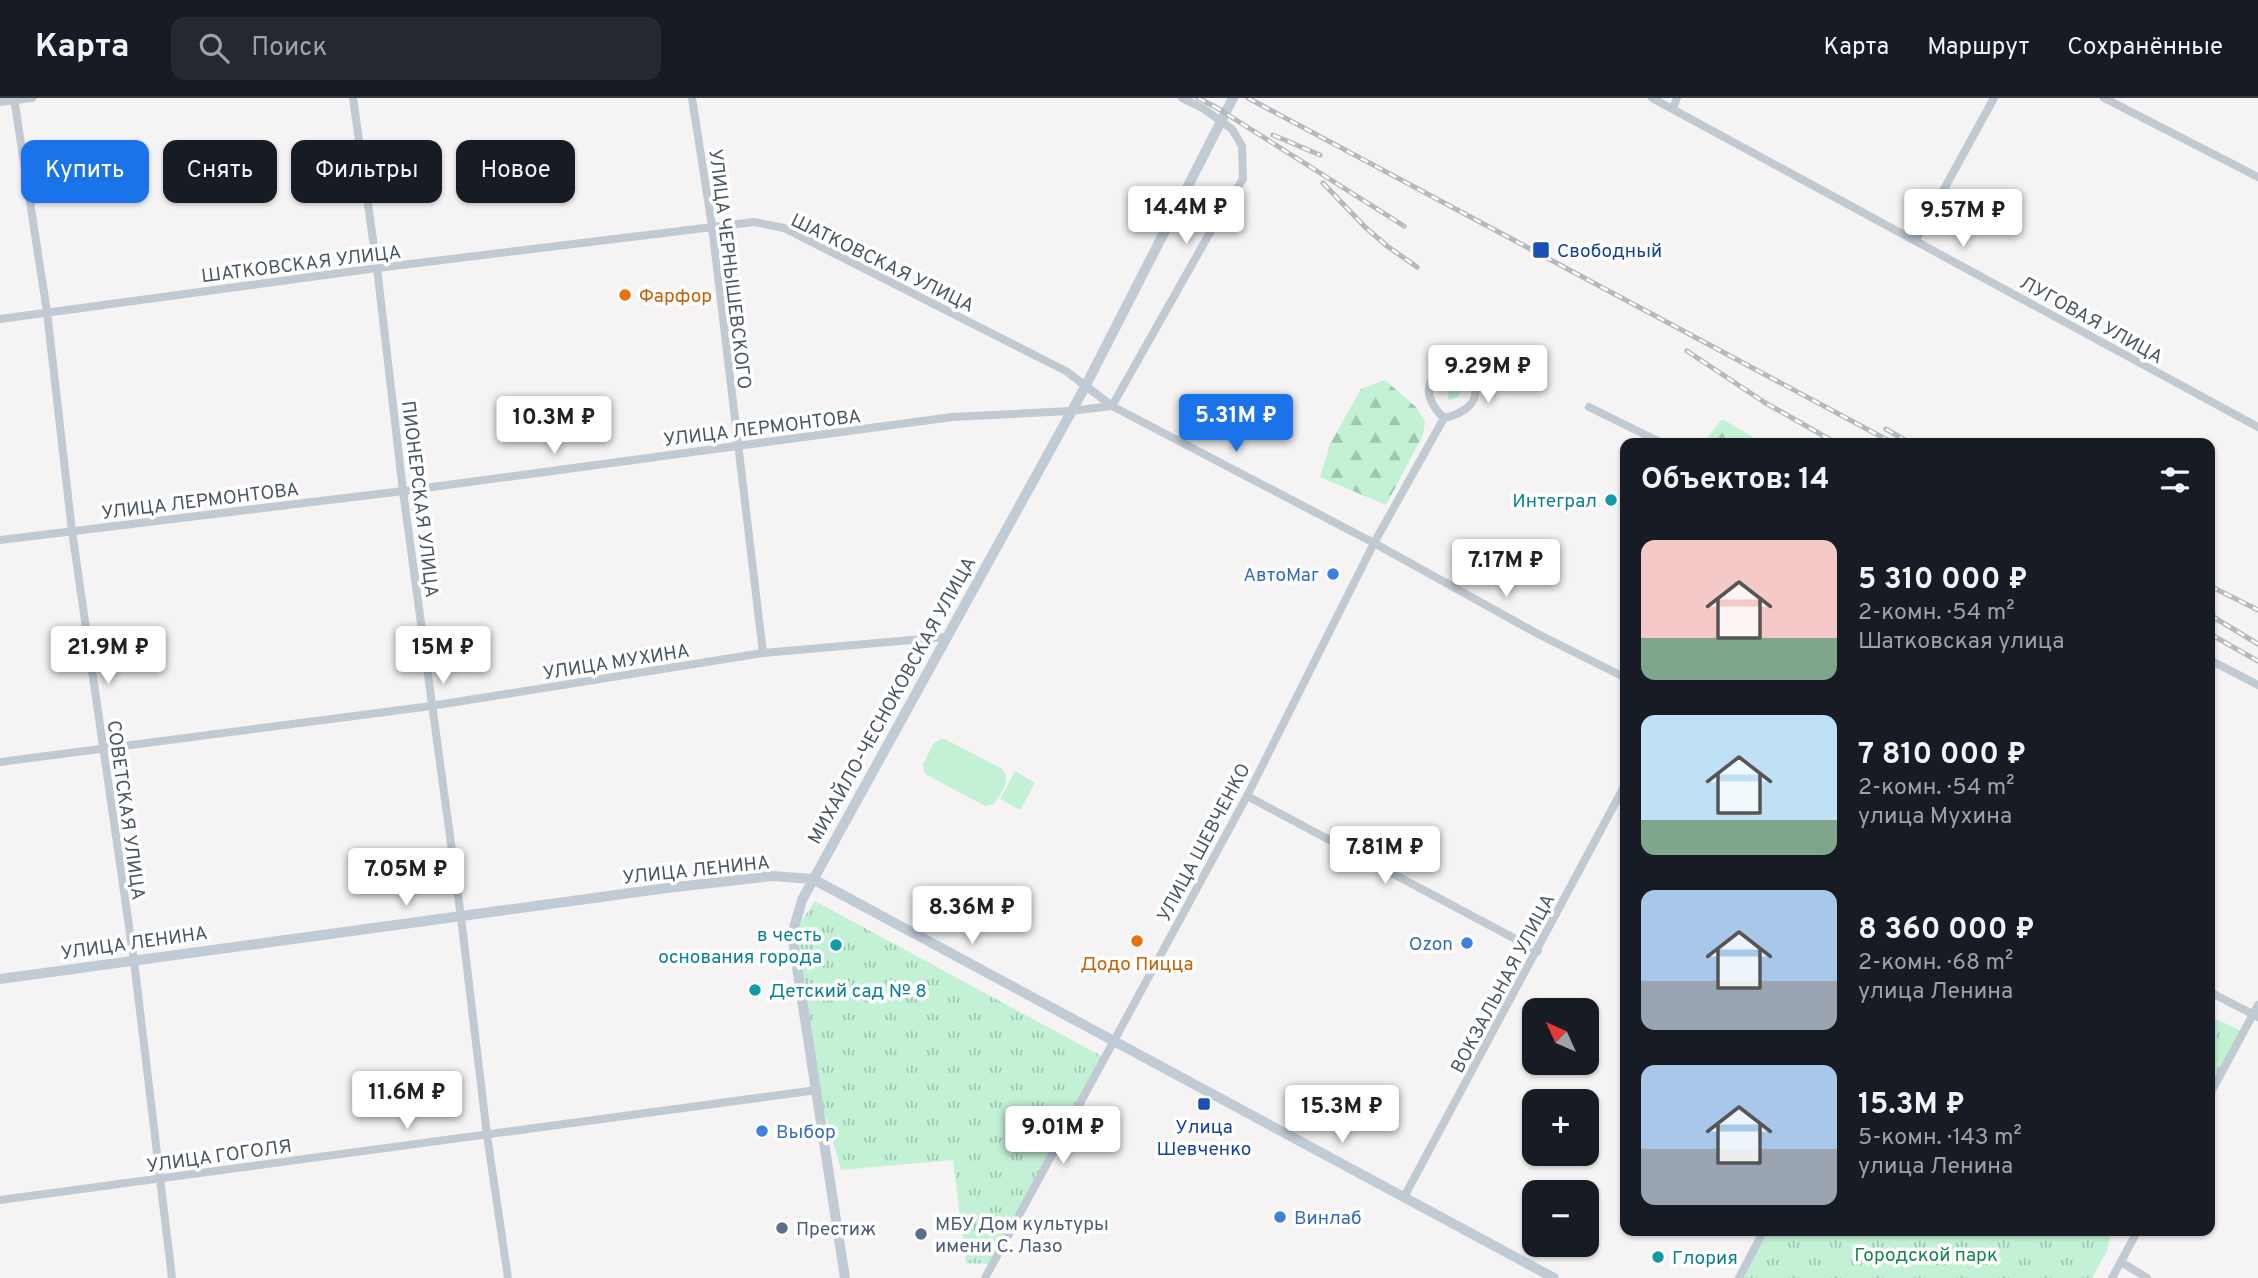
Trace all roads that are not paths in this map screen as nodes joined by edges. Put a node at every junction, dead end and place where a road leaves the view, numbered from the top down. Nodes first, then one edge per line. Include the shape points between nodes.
1 (32, 98) edge
2 (353, 98) edge
3 (692, 98) edge
4 (1182, 98) edge
5 (1233, 98) edge
6 (1652, 98) edge
7 (1677, 98) edge
8 (1994, 98) edge
9 (2104, 98) edge
10 (14, 99) edge
11 (0, 102) edge
12 (1673, 109) junction
13 (2258, 177) edge
14 (712, 226) junction
15 (1916, 240) junction
16 (377, 268) junction
17 (47, 312) junction
18 (0, 319) edge
19 (1085, 387) junction
20 (1112, 406) junction
21 (1588, 407) dead end
22 (1070, 411) junction
23 (1444, 418) junction
24 (2258, 427) edge
25 (1652, 438) edge
26 (738, 447) junction
27 (403, 491) junction
28 (72, 531) junction
29 (0, 540) edge
30 (1374, 543) junction
31 (946, 637) junction
32 (763, 653) junction
33 (2215, 663) edge
34 (1620, 675) edge
35 (2258, 685) edge
36 (432, 706) junction
37 (102, 749) junction
38 (0, 762) edge
39 (1620, 794) edge
40 (1247, 796) junction
41 (813, 879) junction
42 (461, 917) junction
43 (1538, 951) junction
44 (134, 961) junction
45 (0, 979) edge
46 (2215, 995) edge
47 (2258, 1005) edge
48 (2255, 1015) edge
49 (1115, 1041) junction
50 (2215, 1085) edge
51 (817, 1090) junction
52 (487, 1135) junction
53 (159, 1179) junction
54 (1404, 1197) junction
55 (0, 1200) edge
56 (1761, 1236) edge
57 (2135, 1236) edge
58 (2121, 1262) junction
59 (172, 1278) edge
60 (508, 1278) edge
61 (845, 1278) edge
62 (985, 1278) edge
63 (1553, 1278) edge
64 (1739, 1278) edge
65 (2112, 1278) edge
66 (2147, 1278) edge

1 - 10 street
2 - 16 street, ПИОНЕРСКАЯ УЛИЦА
3 - 14 street, УЛИЦА ЧЕРНЫШЕВСКОГО
4 - 20 street via 1232,129 1242,146 1243,179
5 - 19 main road, МИХАЙЛО-ЧЕСНОКОВСКАЯ УЛИЦА
6 - 12 street, ЛУГОВАЯ УЛИЦА
7 - 12 street
8 - 15 street
9 - 13 street
10 - 11 street
10 - 17 street, СОВЕТСКАЯ УЛИЦА
12 - 15 street, ЛУГОВАЯ УЛИЦА
14 - 16 street, ШАТКОВСКАЯ УЛИЦА
14 - 19 street, ШАТКОВСКАЯ УЛИЦА via 754,222 784,229 1066,371
14 - 26 street, УЛИЦА ЧЕРНЫШЕВСКОГО
15 - 24 street, ЛУГОВАЯ УЛИЦА
16 - 17 street, ШАТКОВСКАЯ УЛИЦА
16 - 27 street, ПИОНЕРСКАЯ УЛИЦА
17 - 18 street, ШАТКОВСКАЯ УЛИЦА
17 - 28 street, СОВЕТСКАЯ УЛИЦА
19 - 20 street, ШАТКОВСКАЯ УЛИЦА
19 - 22 main road, МИХАЙЛО-ЧЕСНОКОВСКАЯ УЛИЦА
20 - 22 street, УЛИЦА ЛЕРМОНТОВА
20 - 30 street, ШАТКОВСКАЯ УЛИЦА
21 - 25 street
22 - 26 street, УЛИЦА ЛЕРМОНТОВА via 952,416
22 - 31 main road, МИХАЙЛО-ЧЕСНОКОВСКАЯ УЛИЦА
23 - 23 street, УЛИЦА ШЕВЧЕНКО via 1455,416 1475,398 1471,381 1452,370 1432,381 1427,393
23 - 30 street, УЛИЦА ШЕВЧЕНКО
26 - 27 street, УЛИЦА ЛЕРМОНТОВА
26 - 32 street, УЛИЦА ЧЕРНЫШЕВСКОГО
27 - 28 street, УЛИЦА ЛЕРМОНТОВА
27 - 36 street, ПИОНЕРСКАЯ УЛИЦА
28 - 29 street, УЛИЦА ЛЕРМОНТОВА
28 - 37 street, СОВЕТСКАЯ УЛИЦА
30 - 34 street, ШАТКОВСКАЯ УЛИЦА
30 - 40 street, УЛИЦА ШЕВЧЕНКО
31 - 32 street, УЛИЦА МУХИНА
31 - 41 main road, МИХАЙЛО-ЧЕСНОКОВСКАЯ УЛИЦА
32 - 36 street, УЛИЦА МУХИНА
33 - 35 street
36 - 37 street, УЛИЦА МУХИНА
36 - 42 street, ПИОНЕРСКАЯ УЛИЦА
37 - 38 street, УЛИЦА МУХИНА
37 - 44 street, СОВЕТСКАЯ УЛИЦА
39 - 43 street, ВОКЗАЛЬНАЯ УЛИЦА
40 - 43 street
40 - 49 street, УЛИЦА ШЕВЧЕНКО
41 - 42 main road, УЛИЦА ЛЕНИНА via 772,876
41 - 49 main road, УЛИЦА ЛЕНИНА
41 - 51 main road, МИХАЙЛО-ЧЕСНОКОВСКАЯ УЛИЦА via 792,935
42 - 44 main road, УЛИЦА ЛЕНИНА
42 - 52 street, ПИОНЕРСКАЯ УЛИЦА
43 - 54 street, ВОКЗАЛЬНАЯ УЛИЦА
44 - 45 main road, УЛИЦА ЛЕНИНА
44 - 53 street, СОВЕТСКАЯ УЛИЦА
46 - 48 street
47 - 48 street
48 - 50 street
49 - 54 main road, УЛИЦА ЛЕНИНА
49 - 62 street, УЛИЦА ШЕВЧЕНКО
51 - 52 street, УЛИЦА ГОГОЛЯ
51 - 61 main road, МИХАЙЛО-ЧЕСНОКОВСКАЯ УЛИЦА
52 - 53 street, УЛИЦА ГОГОЛЯ
52 - 60 street, ПИОНЕРСКАЯ УЛИЦА
53 - 55 street, УЛИЦА ГОГОЛЯ
53 - 59 street, СОВЕТСКАЯ УЛИЦА
54 - 63 main road, УЛИЦА ЛЕНИНА
56 - 64 street
57 - 58 street
58 - 65 street
58 - 66 street

